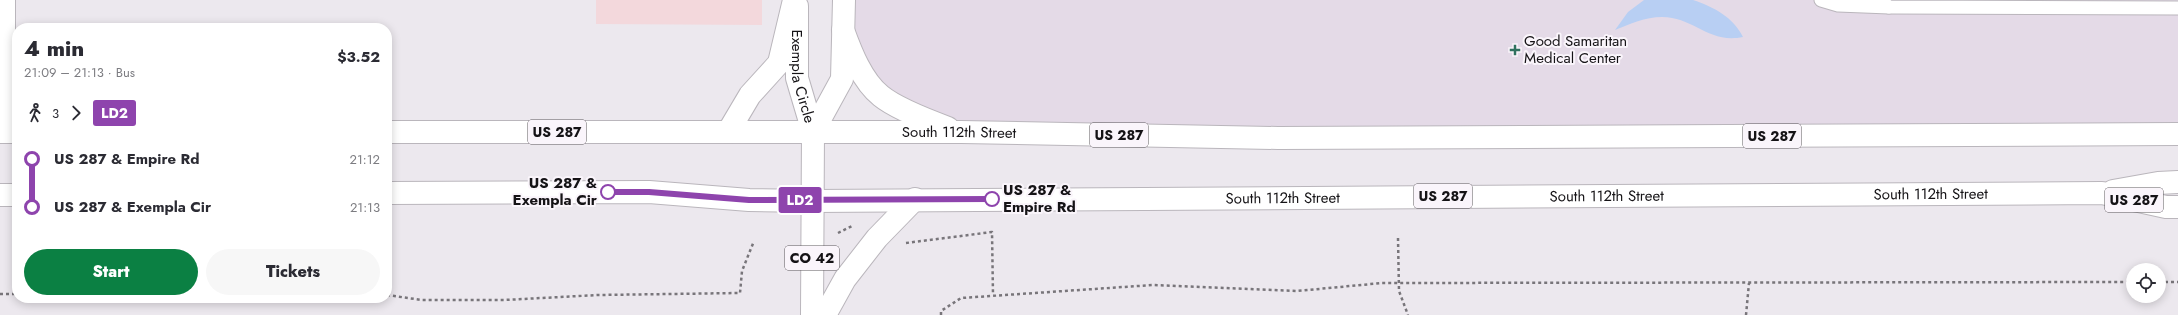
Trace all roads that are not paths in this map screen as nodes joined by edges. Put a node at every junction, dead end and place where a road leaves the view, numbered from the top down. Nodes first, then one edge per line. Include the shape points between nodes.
1 (4, 0) edge
2 (796, 0) edge
3 (844, 0) edge
4 (1821, 0) edge
5 (1884, 3) edge
6 (1992, 4) edge
7 (2178, 8) edge
8 (843, 30) junction
9 (7, 132) edge
10 (392, 132) edge
11 (728, 132) junction
12 (813, 132) junction
13 (960, 132) junction
14 (2178, 134) edge
15 (2178, 182) edge
16 (2102, 192) junction
17 (392, 193) edge
18 (0, 195) edge
19 (12, 195) edge
20 (915, 199) junction
21 (813, 200) junction
22 (2178, 207) edge
23 (812, 315) edge
24 (825, 315) edge

1 - 9 main road
2 - 11 main road via 779,63 750,95
2 - 12 main road, Exempla Circle via 797,78
3 - 8 main road, Exempla Circle
4 - 5 lane via 1838,6
5 - 6 lane
6 - 7 lane
8 - 12 main road, Exempla Circle via 842,79
8 - 13 main road via 860,70 881,96 924,119
10 - 11 main road, South 112th Street / US 287
11 - 12 main road, South 112th Street / US 287
12 - 13 main road, South 112th Street / US 287
12 - 21 main road, CO 42
13 - 14 main road, South 112th Street / US 287 via 1278,138
15 - 16 main road
16 - 20 main road, South 112th Street / US 287
16 - 22 main road, South 112th Street / US 287 via 2166,207
17 - 21 main road, South 112th Street / US 287 via 649,192 749,200
18 - 19 main road
20 - 21 main road, South 112th Street / US 287
20 - 24 main road via 877,238 845,278
21 - 23 main road, CO 42

